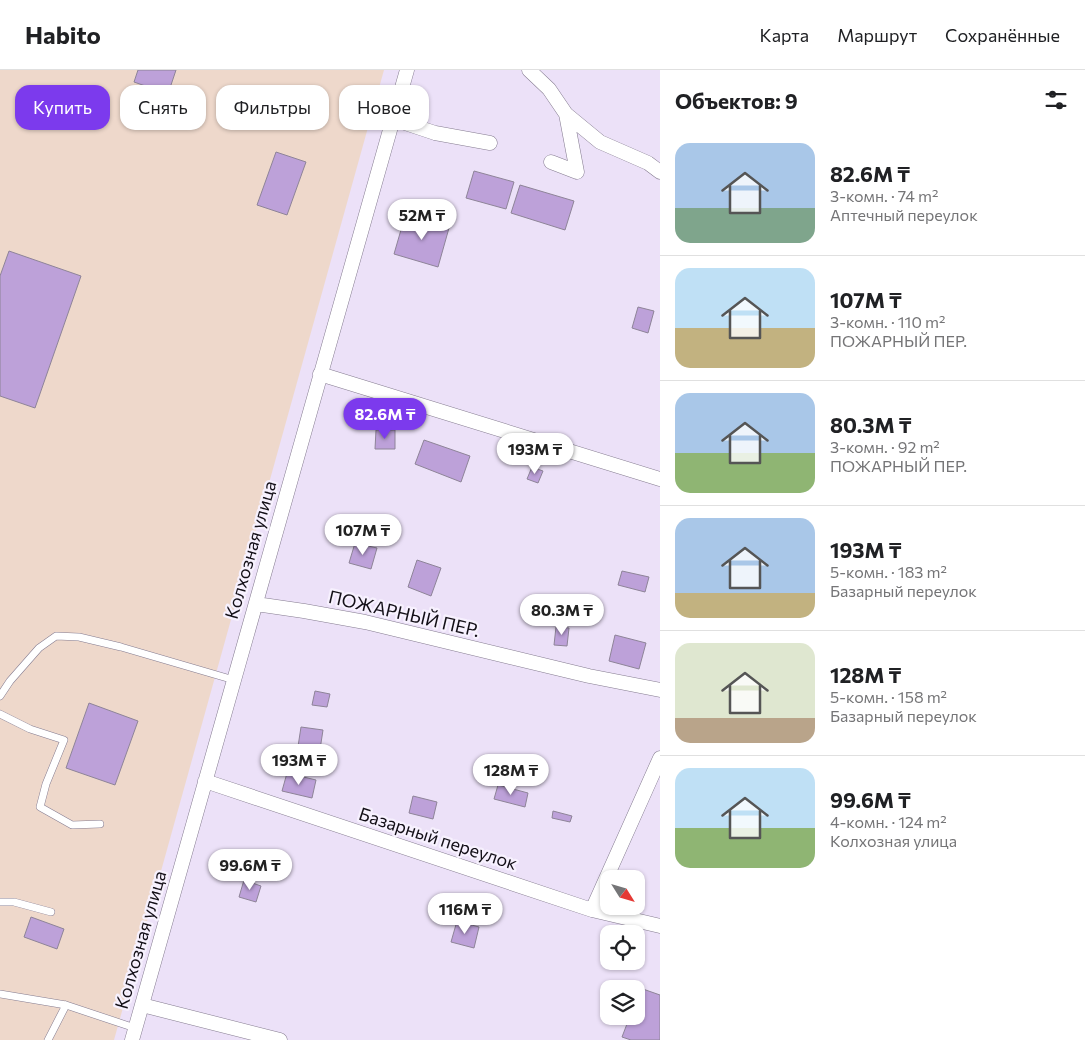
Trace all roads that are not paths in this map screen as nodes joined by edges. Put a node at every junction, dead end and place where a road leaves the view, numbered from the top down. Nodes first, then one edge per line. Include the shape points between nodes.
1 (407, 70) edge
2 (529, 70) edge
3 (403, 85) edge
4 (566, 114) junction
5 (390, 130) edge
6 (427, 130) edge
7 (490, 142) dead end
8 (550, 162) dead end
9 (660, 172) edge
10 (320, 374) junction
11 (660, 479) edge
12 (256, 604) junction
13 (234, 680) junction
14 (660, 690) edge
15 (0, 696) edge
16 (0, 714) edge
17 (660, 758) edge
18 (205, 781) junction
19 (100, 824) dead end
20 (0, 902) edge
21 (592, 910) junction
22 (51, 912) dead end
23 (660, 926) edge
24 (0, 994) edge
25 (66, 1005) junction
26 (142, 1005) junction
27 (133, 1034) edge
28 (48, 1040) edge
29 (280, 1040) edge

1 - 3 street, Колхозная улица
2 - 4 street via 549,89
4 - 8 street via 578,172
4 - 9 street via 600,142 648,163
5 - 10 street, Колхозная улица
6 - 7 street
10 - 11 street
10 - 12 street, Колхозная улица
12 - 13 street, Колхозная улица
12 - 14 street, ПОЖАРНЫЙ ПЕР. via 365,622
13 - 15 lane via 122,646 56,636 39,648
13 - 18 street, Колхозная улица
16 - 19 lane via 30,729 64,740 40,807 72,825
17 - 21 street
18 - 21 street, Базарный переулок
18 - 26 street, Колхозная улица
20 - 22 lane via 14,902
21 - 23 street, Базарный переулок
24 - 25 lane
25 - 27 lane
25 - 28 lane
26 - 27 street, Колхозная улица
26 - 29 street

